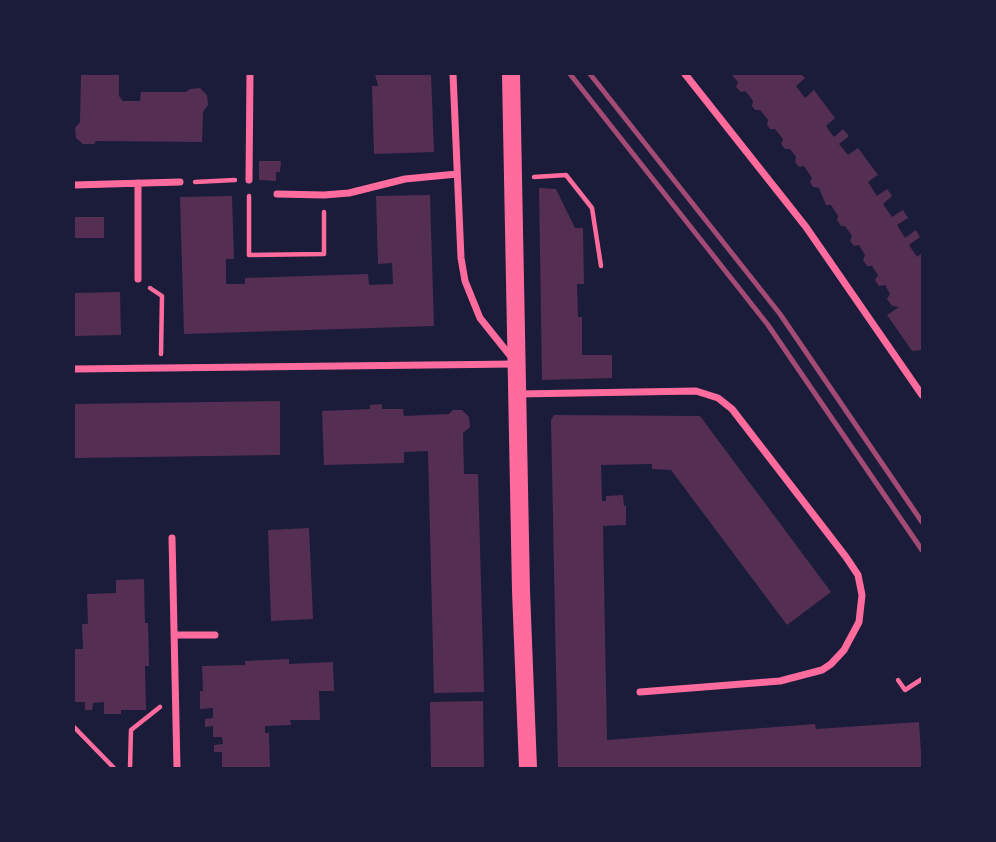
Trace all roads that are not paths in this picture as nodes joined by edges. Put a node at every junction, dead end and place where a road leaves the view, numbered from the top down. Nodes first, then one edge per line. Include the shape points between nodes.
1 (250, 74) edge
2 (453, 74) edge
3 (511, 74) edge
4 (685, 74) edge
5 (457, 174) junction
6 (249, 180) road end
7 (180, 182) road end
8 (138, 183) junction
9 (74, 185) edge
10 (277, 194) dead end
11 (138, 279) road end
12 (516, 365) junction
13 (74, 369) edge
14 (922, 379) edge
15 (912, 380) junction
16 (517, 394) junction
17 (922, 395) edge
18 (172, 538) dead end
19 (175, 635) junction
20 (215, 635) dead end
21 (640, 692) dead end
22 (177, 768) edge
23 (528, 768) edge

1 - 6 street
2 - 5 street
3 - 12 main road
4 - 15 street via 806,227
5 - 10 street via 405,179 353,192
5 - 12 street via 465,281 480,318
7 - 8 street
8 - 9 street
8 - 11 street
12 - 13 street
12 - 16 main road
14 - 15 street
15 - 17 street
16 - 21 street via 696,391 718,398 732,409 858,575 862,596 859,622 844,650 822,670 780,681
16 - 23 main road
18 - 19 street
19 - 20 street
19 - 22 street

